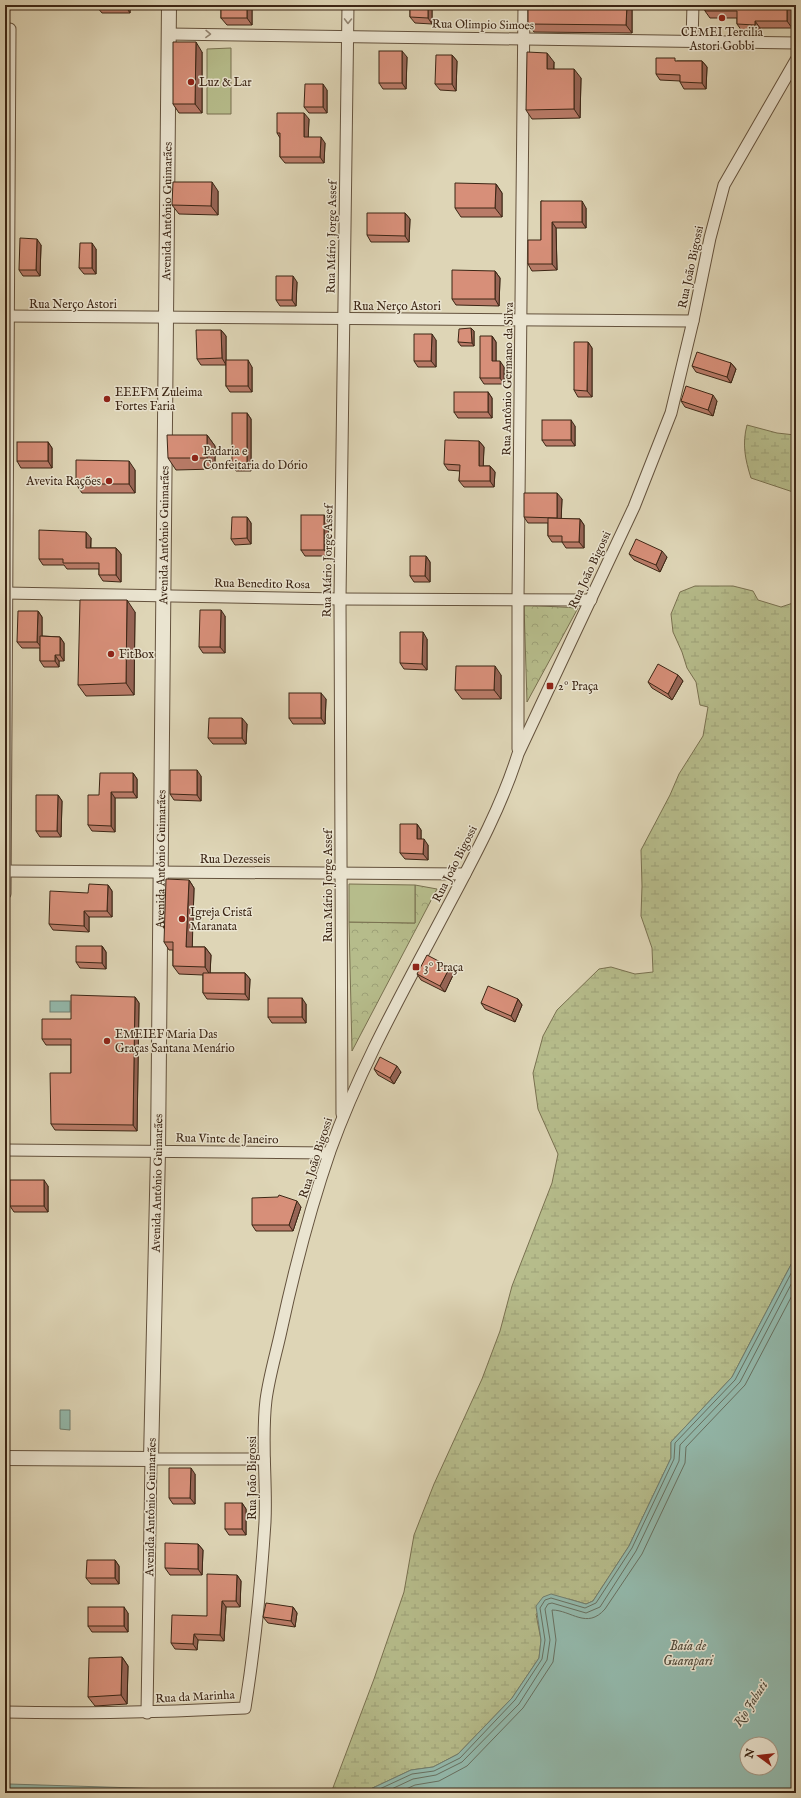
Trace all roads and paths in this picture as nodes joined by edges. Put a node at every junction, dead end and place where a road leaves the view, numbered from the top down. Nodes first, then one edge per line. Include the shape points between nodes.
1 (169, 5) edge
2 (348, 5) edge
3 (524, 5) edge
4 (693, 5) edge
5 (10, 29) dead end
6 (169, 34) junction
7 (348, 36) junction
8 (524, 39) junction
9 (692, 41) junction
10 (796, 43) edge
11 (796, 60) edge
12 (6, 316) edge
13 (166, 317) junction
14 (344, 318) junction
15 (522, 320) junction
16 (693, 321) junction
17 (5, 593) edge
18 (163, 595) junction
19 (340, 599) junction
20 (518, 599) junction
21 (591, 600) junction
22 (518, 754) junction
23 (5, 871) edge
24 (161, 872) junction
25 (340, 873) junction
26 (465, 874) junction
27 (5, 894) edge
28 (342, 1118) junction
29 (5, 1150) edge
30 (158, 1152) junction
31 (330, 1153) junction
32 (5, 1458) edge
33 (151, 1459) junction
34 (264, 1460) junction
35 (245, 1708) joint
36 (5, 1712) edge
37 (147, 1713) junction

1 - 6 street, Avenida Antônio Guimarães
2 -> 7 street, Rua Mário Jorge Assef
3 - 8 street, Rua Antônio Germano da Silva
4 - 9 street
5 - 12 street
6 -> 7 street, Rua Olimpio Simoes
6 - 13 street, Avenida Antônio Guimarães
7 - 8 street, Rua Olimpio Simoes
7 - 14 street, Rua Mário Jorge Assef
8 - 9 street, Rua Olimpio Simoes
8 - 15 street, Rua Antônio Germano da Silva
9 - 10 street, Rua Olimpio Simoes
11 - 16 street, Rua João Bigossi via 724,185
12 - 13 street, Rua Nerço Astori
12 - 17 street
13 - 14 street, Rua Nerço Astori
13 - 18 street, Avenida Antônio Guimarães
14 - 15 street, Rua Nerço Astori
14 - 19 street, Rua Mário Jorge Assef
15 - 16 street, Rua Nerço Astori
15 - 20 street, Rua Antônio Germano da Silva
16 - 21 street, Rua João Bigossi via 671,413 634,507
17 - 18 street, Rua Benedito Rosa
17 - 23 street
18 - 19 street, Rua Benedito Rosa
18 - 24 street, Avenida Antônio Guimarães
19 - 20 street, Rua Benedito Rosa
19 - 25 street, Rua Mário Jorge Assef
20 - 21 street, Rua Benedito Rosa
20 - 22 street, Rua Antônio Germano da Silva
21 - 22 street, Rua João Bigossi
22 - 26 street, Rua João Bigossi via 510,780
23 - 24 street, Rua Dezesseis
23 - 27 street
24 - 25 street, Rua Dezesseis
24 - 30 street, Avenida Antônio Guimarães
25 - 26 street, Rua Dezesseis
25 - 28 street, Rua Mário Jorge Assef
26 - 28 street, Rua João Bigossi via 372,1052
28 - 31 street, Rua João Bigossi
29 - 30 street, Rua Vinte de Janeiro
30 - 31 street, Rua Vinte de Janeiro
30 - 33 street, Avenida Antônio Guimarães
31 - 34 street, Rua João Bigossi via 294,1275 268,1392
32 - 33 street
33 - 34 street
33 - 37 street, Avenida Antônio Guimarães
34 - 35 street, Rua João Bigossi via 265,1520 253,1657
35 - 37 street, Rua da Marinha
36 - 37 street, Rua da Marinha

